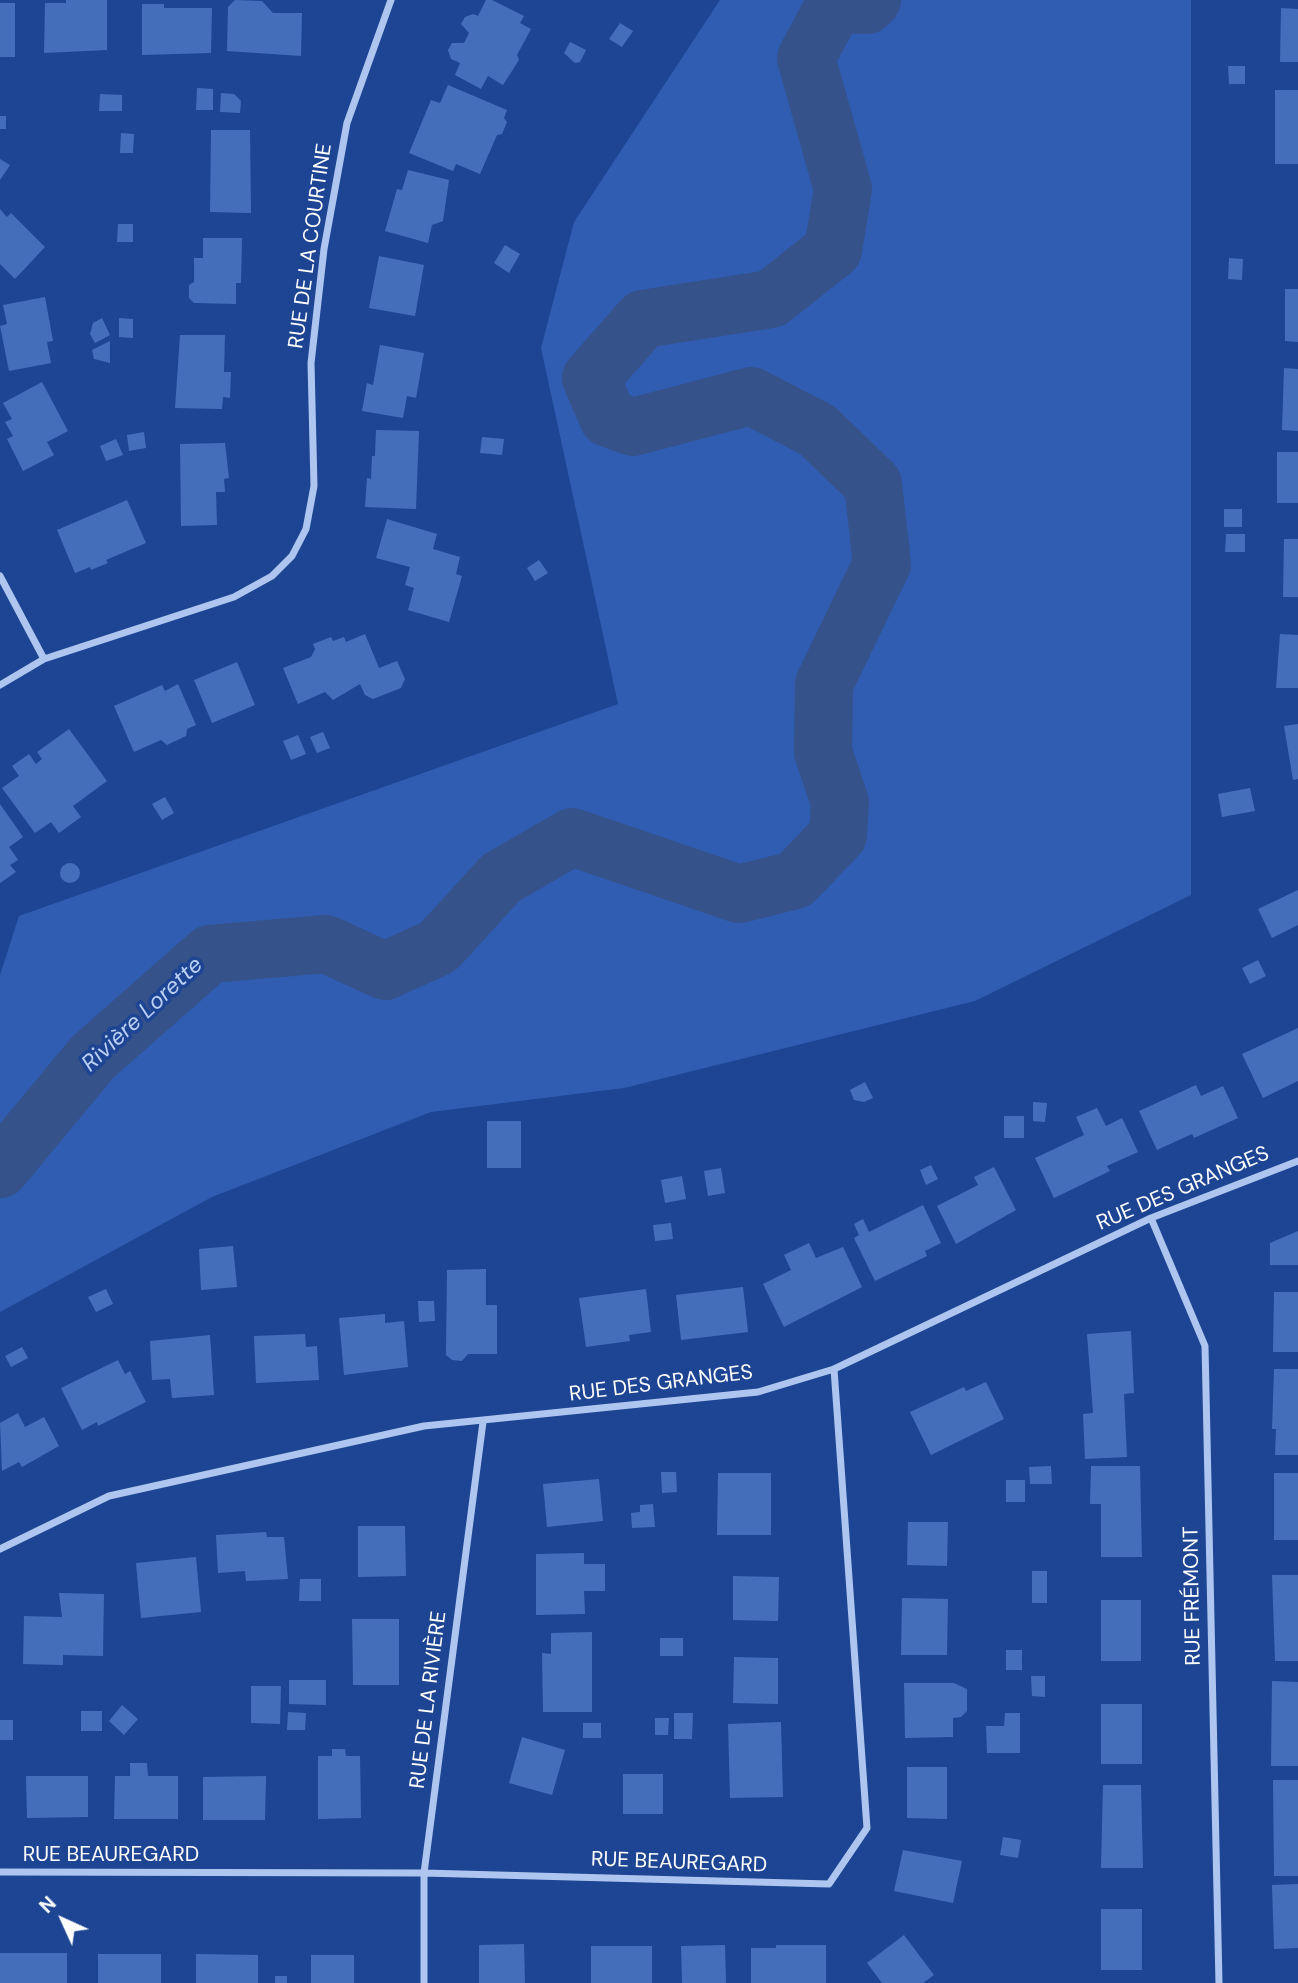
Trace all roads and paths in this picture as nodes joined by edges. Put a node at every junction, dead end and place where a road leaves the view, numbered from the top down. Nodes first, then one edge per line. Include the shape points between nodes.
1 (391, 0) edge
2 (0, 576) edge
3 (44, 659) junction
4 (0, 684) edge
5 (1298, 1161) edge
6 (1151, 1218) junction
7 (834, 1369) junction
8 (483, 1422) junction
9 (0, 1549) edge
10 (0, 1872) edge
11 (424, 1873) junction
12 (424, 1983) edge
13 (1219, 1983) edge

1 - 3 street, RUE DE LA COURTINE via 348,123 324,249 311,363 314,486 306,529 292,556 272,576 234,597
2 - 3 street
3 - 4 street, RUE DE LA COURTINE
5 - 6 street, RUE DES GRANGES
6 - 7 street, RUE DES GRANGES
6 - 13 street, RUE FRÉMONT via 1205,1346
7 - 8 street, RUE DES GRANGES via 758,1392
7 - 11 street, RUE BEAUREGARD via 867,1828 829,1884
8 - 9 street, RUE DES GRANGES via 424,1426 109,1496
8 - 11 street, RUE DE LA RIVIÈRE
10 - 11 street, RUE BEAUREGARD
11 - 12 street, RUE DE LA RIVIÈRE

